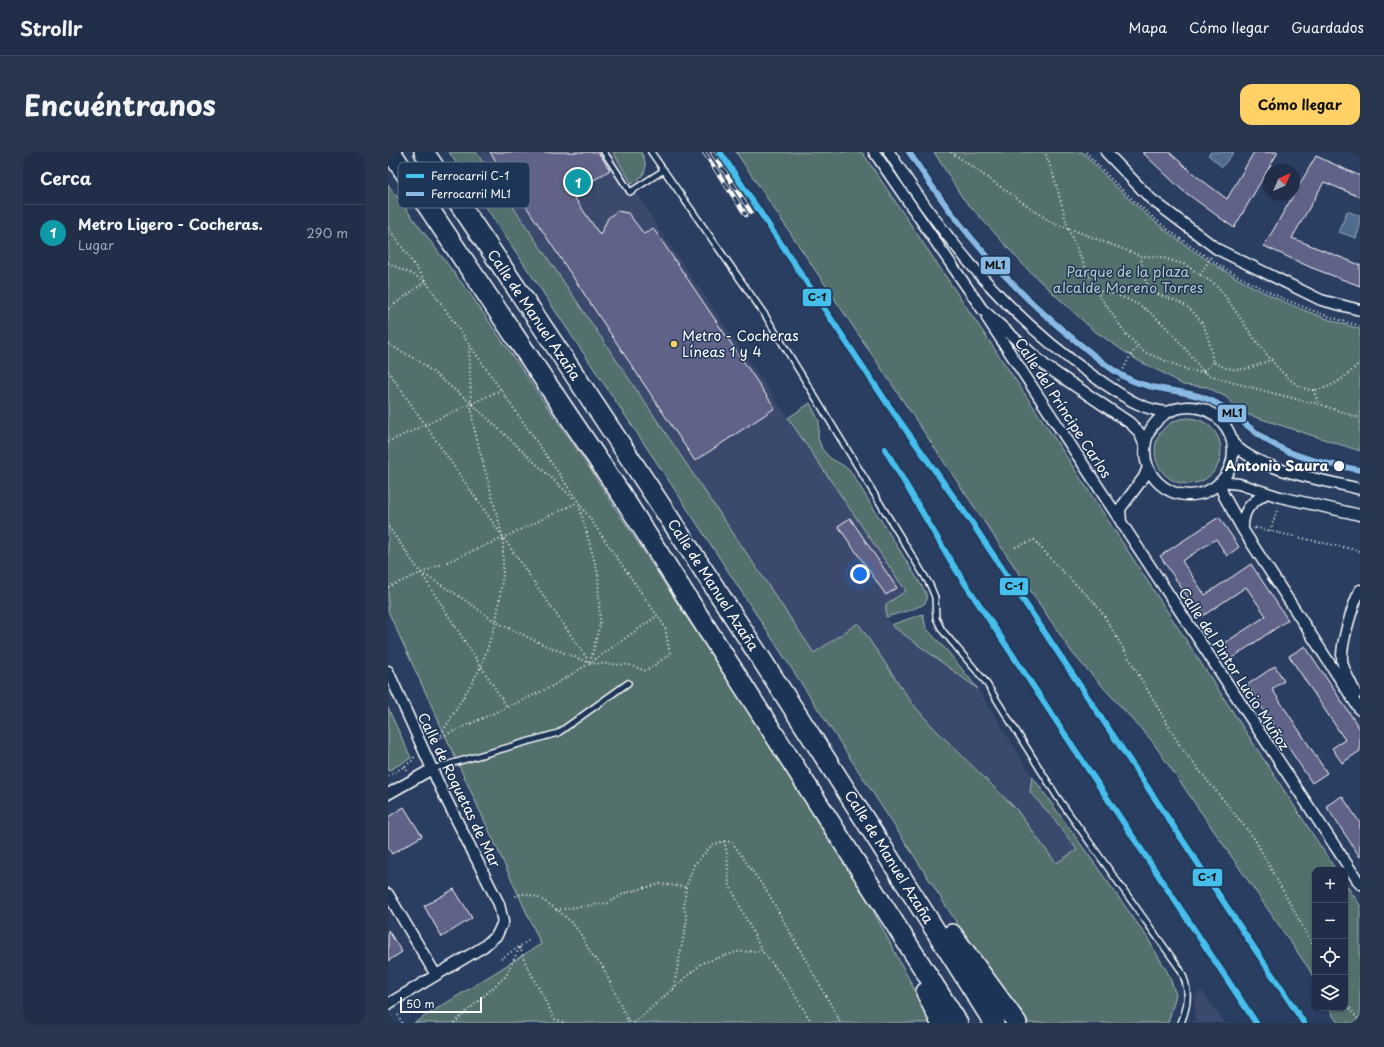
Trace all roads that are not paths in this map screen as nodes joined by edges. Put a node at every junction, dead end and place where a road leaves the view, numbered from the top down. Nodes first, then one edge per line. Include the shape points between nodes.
1 (391, 152) edge
2 (424, 152) edge
3 (439, 152) edge
4 (604, 152) edge
5 (651, 152) edge
6 (874, 152) edge
7 (889, 152) edge
8 (1106, 152) edge
9 (398, 162) edge
10 (431, 162) edge
11 (445, 162) edge
12 (664, 170) junction
13 (388, 172) edge
14 (398, 186) edge
15 (417, 208) edge
16 (429, 208) edge
17 (463, 208) edge
18 (471, 208) edge
19 (461, 256) junction
20 (506, 271) junction
21 (982, 309) junction
22 (1360, 310) edge
23 (1169, 412) junction
24 (1232, 442) junction
25 (1145, 446) junction
26 (1148, 467) junction
27 (1220, 482) junction
28 (1360, 489) edge
29 (1267, 493) junction
30 (1360, 515) edge
31 (1121, 522) junction
32 (1243, 530) junction
33 (1360, 590) edge
34 (388, 671) edge
35 (628, 683) dead end
36 (1360, 703) edge
37 (1360, 710) edge
38 (821, 750) junction
39 (432, 769) junction
40 (388, 794) edge
41 (1360, 884) edge
42 (388, 894) edge
43 (908, 946) junction
44 (436, 975) junction
45 (388, 1004) edge
46 (941, 1023) edge
47 (958, 1023) edge
48 (994, 1023) edge
49 (1017, 1023) edge
50 (1180, 1023) edge

1 - 9 highway, Calle de Manuel Azaña
2 - 10 highway, Calle de Manuel Azaña
3 - 11 highway
4 - 12 lane via 630,192
5 - 12 lane
6 - 21 street, Calle del Príncipe Carlos
7 - 23 street, Calle del Príncipe Carlos via 918,197 959,252 1037,334 1120,394 1151,410
8 - 22 street via 1151,199 1216,249 1321,300
12 - 50 lane via 765,315 930,584 935,597 936,618 942,630 985,681 1058,798 1180,969 1186,979 1188,1000
13 - 14 highway
15 - 19 highway
16 - 19 highway, Calle de Manuel Azaña
17 - 20 highway, Calle de Manuel Azaña
18 - 20 highway
19 - 43 highway, Calle de Manuel Azaña via 622,494
20 - 38 highway, Calle de Manuel Azaña
21 - 25 street, Calle del Príncipe Carlos via 1047,367 1130,423
21 - 31 street, Calle del Príncipe Carlos
23 - 24 street via 1190,408 1212,414 1224,426
23 - 25 street via 1162,416 1151,430
24 - 27 street via 1232,459 1226,475
24 - 28 street via 1245,454 1257,460
25 - 26 street
26 - 27 street via 1157,482 1180,494 1205,492
26 - 31 street via 1144,477 1120,509
27 - 29 street via 1239,484
27 - 32 street via 1224,496
29 - 30 street
29 - 32 street via 1247,507
31 - 41 street, Calle del Pintor Lucio Muñoz
32 - 37 street
33 - 36 street via 1352,606 1342,664
34 - 39 street, Calle de Roquetas de Mar
35 - 39 lane via 558,733
38 - 48 highway, Calle de Manuel Azaña
38 - 49 highway
39 - 40 street
39 - 44 street, Calle de Roquetas de Mar via 499,904 503,922 497,935 483,947
42 - 44 street
43 - 46 highway
43 - 47 highway, Calle de Manuel Azaña
44 - 45 street

